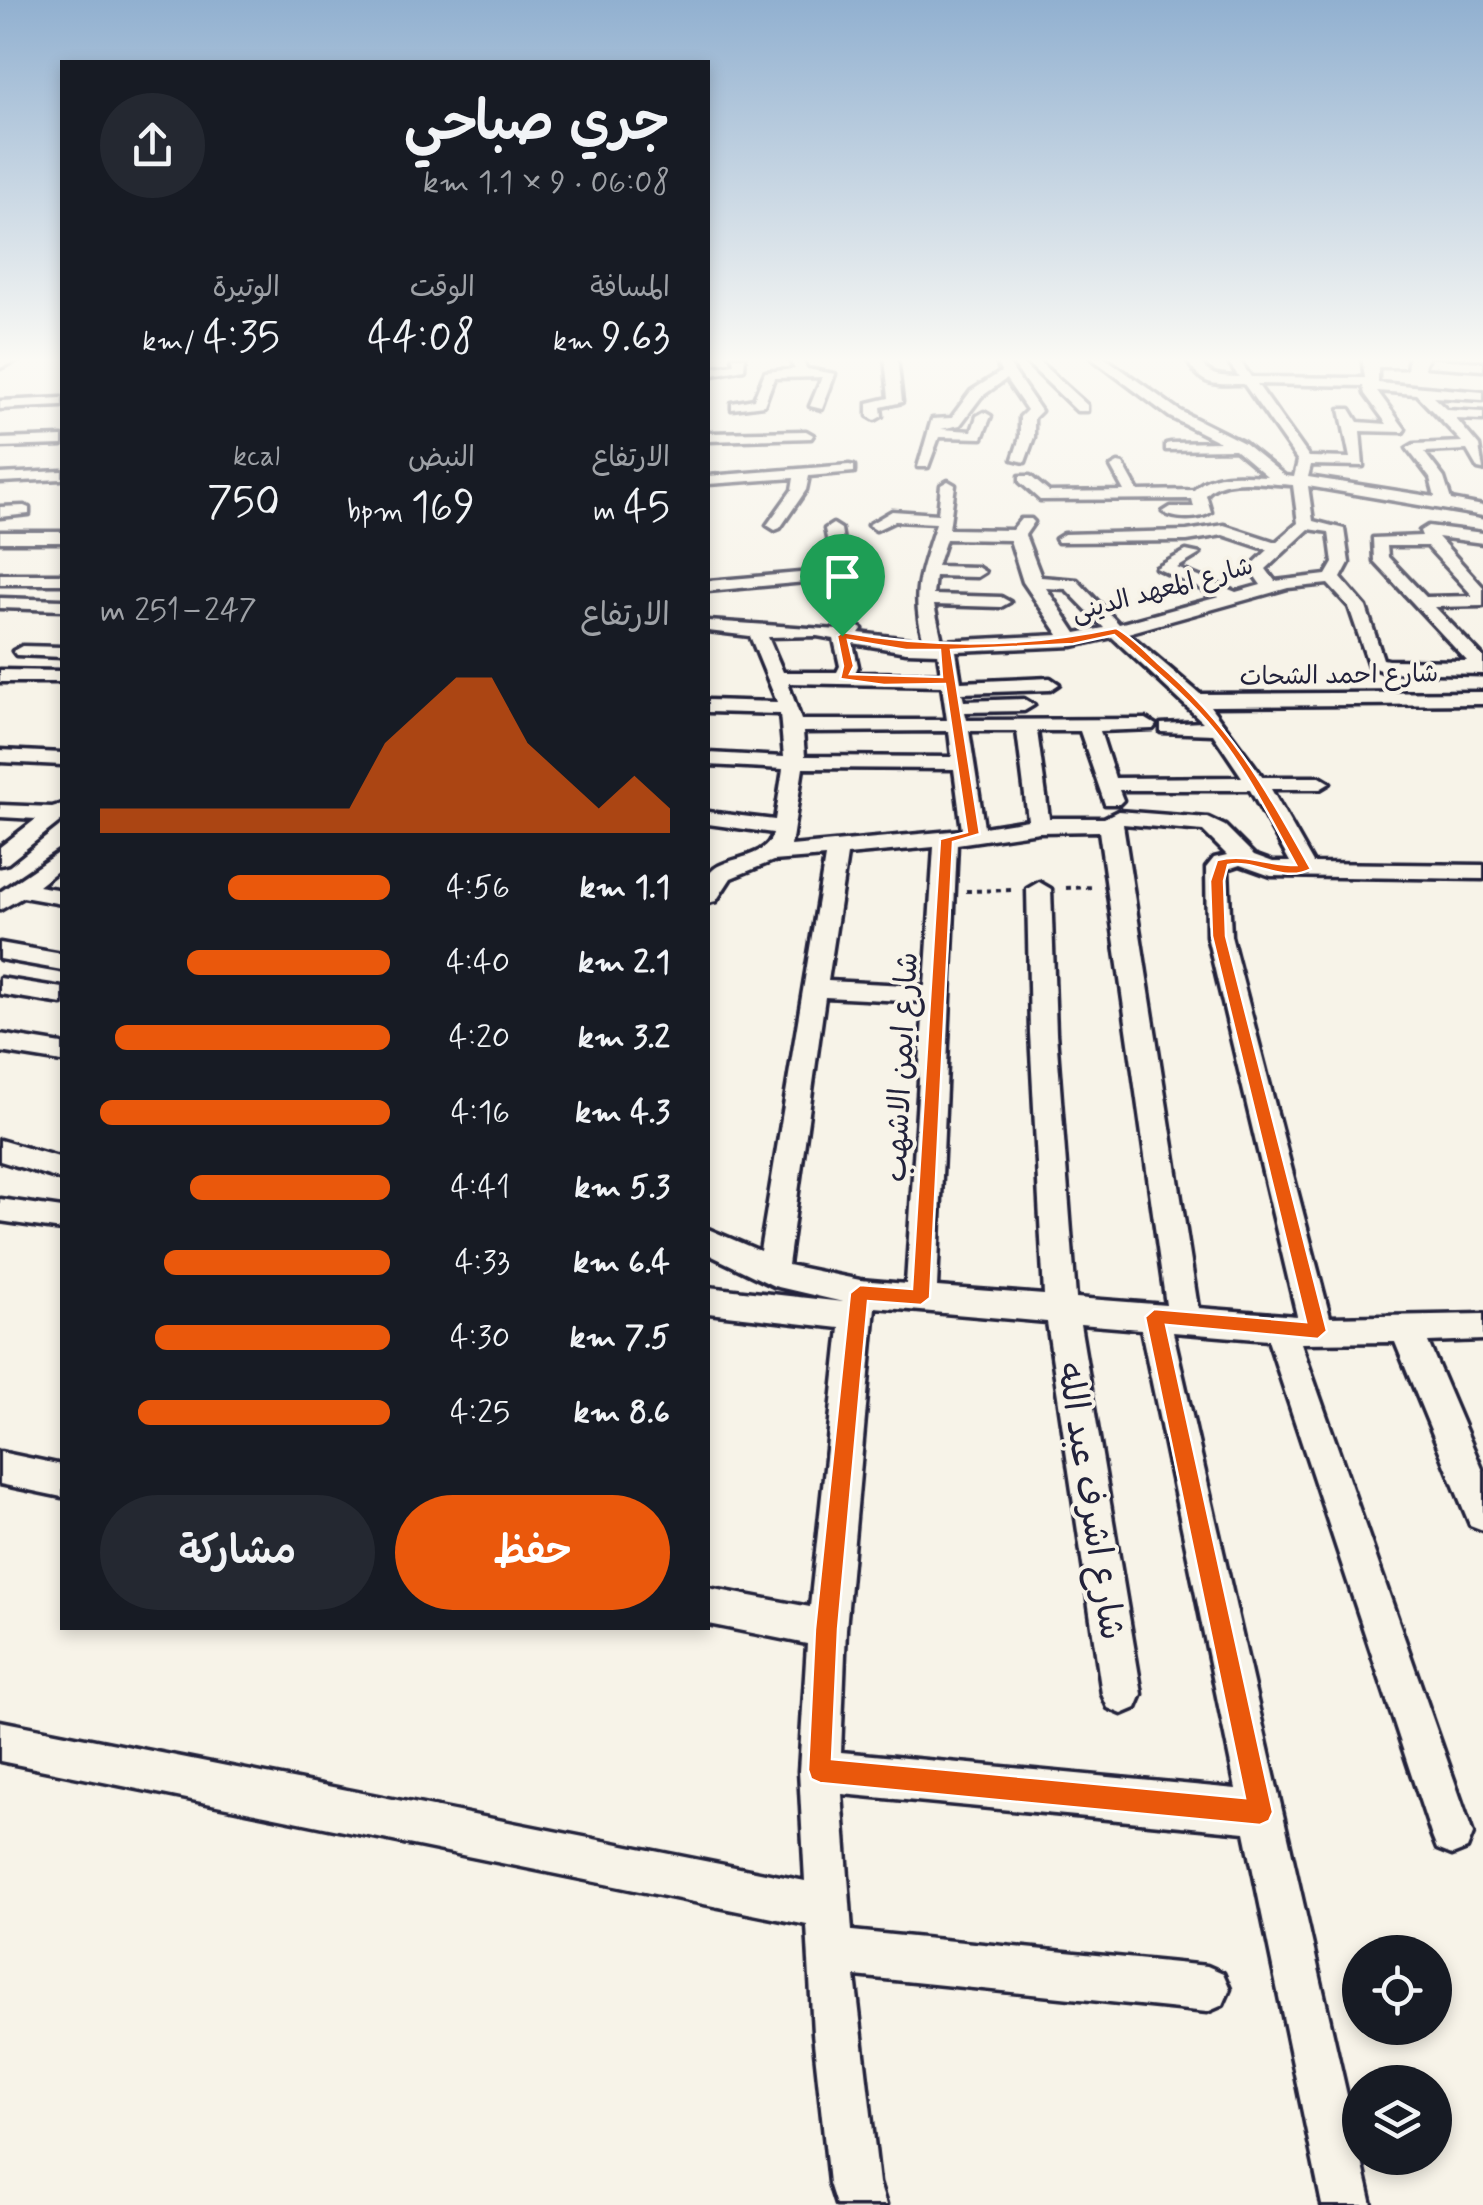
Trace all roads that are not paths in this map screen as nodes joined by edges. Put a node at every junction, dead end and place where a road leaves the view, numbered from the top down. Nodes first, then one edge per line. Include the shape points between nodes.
1 (924, 460) edge
2 (1256, 460) edge
3 (1358, 460) edge
4 (1423, 460) edge
5 (1305, 461) joint
6 (923, 464) dead end
7 (1118, 467) dead end
8 (849, 469) dead end
9 (802, 470) junction
10 (0, 478) edge
11 (57, 478) edge
12 (1025, 479) dead end
13 (710, 480) edge
14 (1280, 480) junction
15 (1300, 480) junction
16 (948, 485) dead end
17 (1198, 494) junction
18 (1078, 496) junction
19 (1134, 496) junction
20 (1444, 502) junction
21 (0, 512) edge
22 (1171, 512) dead end
23 (1483, 512) edge
24 (1105, 514) dead end
25 (1306, 524) junction
26 (775, 525) dead end
27 (876, 525) dead end
28 (942, 526) junction
29 (834, 528) dead end
30 (1430, 536) junction
31 (0, 537) edge
32 (60, 537) edge
33 (1483, 538) edge
34 (1064, 539) dead end
35 (1278, 548) junction
36 (1192, 554) dead end
37 (926, 571) junction
38 (977, 572) dead end
39 (0, 578) edge
40 (60, 579) edge
41 (1332, 579) junction
42 (1032, 582) junction
43 (710, 586) edge
44 (1271, 588) junction
45 (1234, 597) junction
46 (1483, 599) edge
47 (923, 600) junction
48 (1001, 602) dead end
49 (1421, 602) junction
50 (0, 603) edge
51 (60, 605) edge
52 (0, 618) edge
53 (60, 618) edge
54 (710, 626) edge
55 (884, 628) dead end
56 (757, 632) junction
57 (1116, 632) junction
58 (842, 636) junction
59 (1073, 640) junction
60 (1026, 644) junction
61 (940, 647) junction
62 (22, 651) dead end
63 (60, 652) edge
64 (1483, 668) edge
65 (0, 676) edge
66 (60, 677) edge
67 (844, 677) junction
68 (777, 678) junction
69 (1050, 684) junction
70 (1483, 698) edge
71 (952, 700) junction
72 (1195, 700) junction
73 (710, 706) edge
74 (1025, 715) junction
75 (791, 717) junction
76 (1081, 725) junction
77 (1146, 725) dead end
78 (1168, 728) dead end
79 (1219, 728) junction
80 (0, 756) edge
81 (60, 759) edge
82 (710, 760) edge
83 (794, 763) junction
84 (962, 763) junction
85 (1256, 782) junction
86 (1320, 783) dead end
87 (1106, 784) junction
88 (0, 811) edge
89 (60, 812) edge
90 (710, 818) edge
91 (1114, 820) junction
92 (1039, 826) junction
93 (785, 828) junction
94 (960, 837) junction
95 (837, 849) junction
96 (9, 851) edge
97 (768, 855) junction
98 (60, 856) edge
99 (60, 858) edge
100 (1240, 858) junction
101 (1304, 869) junction
102 (1483, 872) edge
103 (1038, 889) dead end
104 (710, 892) edge
105 (9, 896) edge
106 (60, 896) edge
107 (0, 951) edge
108 (60, 962) edge
109 (0, 986) edge
110 (814, 988) junction
111 (937, 995) junction
112 (60, 996) edge
113 (0, 1043) edge
114 (60, 1052) edge
115 (0, 1150) edge
116 (60, 1168) edge
117 (0, 1210) edge
118 (60, 1219) edge
119 (710, 1242) edge
120 (772, 1272) junction
121 (921, 1298) junction
122 (710, 1300) edge
123 (858, 1305) junction
124 (1061, 1308) junction
125 (1169, 1319) junction
126 (1483, 1327) edge
127 (1406, 1329) junction
128 (1299, 1330) junction
129 (0, 1468) edge
130 (60, 1480) edge
131 (1483, 1514) edge
132 (710, 1606) edge
133 (827, 1629) junction
134 (1122, 1694) dead end
135 (0, 1741) edge
136 (820, 1770) junction
137 (1260, 1812) junction
138 (1452, 1834) dead end
139 (828, 1929) junction
140 (1206, 1989) dead end
141 (861, 2205) edge
142 (1346, 2205) edge

1 - 6 street
2 - 14 street
3 - 5 street
4 - 20 street
5 - 15 street
7 - 19 street
8 - 9 street
9 - 13 street
9 - 26 street via 800,490
10 - 11 street
11 - 21 street via 25,503
12 - 18 street via 1041,496
14 - 15 street
14 - 17 street via 1226,479
15 - 20 street
15 - 25 street
16 - 28 street
17 - 19 street
17 - 22 street via 1204,512
18 - 19 street
18 - 24 street
20 - 23 street
25 - 35 street
25 - 41 street via 1336,530 1341,563
27 - 28 street via 892,516
28 - 37 street
28 - 42 street via 1022,528
29 - 43 street via 842,574
30 - 33 street
30 - 46 street
30 - 49 street via 1379,542 1380,558
31 - 32 street
34 - 35 street via 1225,530
35 - 44 street via 1257,570
36 - 45 street via 1164,568
37 - 38 street
37 - 47 street
39 - 40 street
41 - 44 street, شارع المعهد الدينى
41 - 64 street via 1362,609 1374,659 1385,666
42 - 57 street via 1070,584
42 - 59 street
44 - 45 street, شارع المعهد الدينى
45 - 57 street, شارع المعهد الدينى
46 - 49 street
47 - 48 street
47 - 61 street via 923,616
49 - 64 street
50 - 51 street
52 - 53 street
54 - 56 street, شارع المعهد الدينى
55 - 58 street via 852,628
56 - 58 street, شارع المعهد الدينى
56 - 68 street
57 - 59 street, شارع المعهد الدينى
57 - 72 street
58 - 61 street, شارع المعهد الدينى
58 - 67 street
59 - 60 street, شارع المعهد الدينى
60 - 61 street, شارع المعهد الدينى
60 - 69 street
61 - 71 street
62 - 63 street
65 - 66 street
67 - 68 street
67 - 71 street
68 - 75 street
69 - 71 street
69 - 76 street
70 - 72 street, شارع احمد الشحات
71 - 74 street
71 - 75 street
71 - 84 street
72 - 79 street
73 - 75 street
74 - 76 street
74 - 92 street
75 - 83 street
76 - 77 street
76 - 87 street
78 - 79 street
79 - 85 street
80 - 81 street
82 - 83 street
83 - 84 street
83 - 93 street
84 - 94 street
85 - 86 street
85 - 87 street
85 - 101 street
87 - 91 street
88 - 89 street
89 - 96 street
90 - 93 street
91 - 92 street
91 - 100 street via 1208,824
91 - 125 street
92 - 94 street
93 - 97 street via 783,842
94 - 95 street
94 - 111 street, شارع ايمن الاشهب
95 - 97 street
95 - 110 street
96 - 98 street
97 - 104 street via 722,873
99 - 105 street
100 - 101 street via 1271,869
100 - 128 street via 1218,868 1219,936
101 - 102 street
103 - 124 street, شارع اشرف عبد الله
105 - 106 street
107 - 108 street
109 - 112 street
110 - 111 street
110 - 120 street
111 - 121 street, شارع ايمن الاشهب
113 - 114 street
115 - 116 street
117 - 118 street
119 - 120 street
120 - 123 street
121 - 123 street
121 - 124 street
122 - 123 street
123 - 133 street
124 - 125 street
124 - 134 street, شارع اشرف عبد الله
125 - 128 street
125 - 137 street
126 - 127 street
127 - 128 street
127 - 131 street
128 - 138 street
129 - 130 street
132 - 133 street
133 - 136 street
135 - 139 street
136 - 137 street
136 - 139 street
137 - 142 street
139 - 140 street
139 - 141 street

